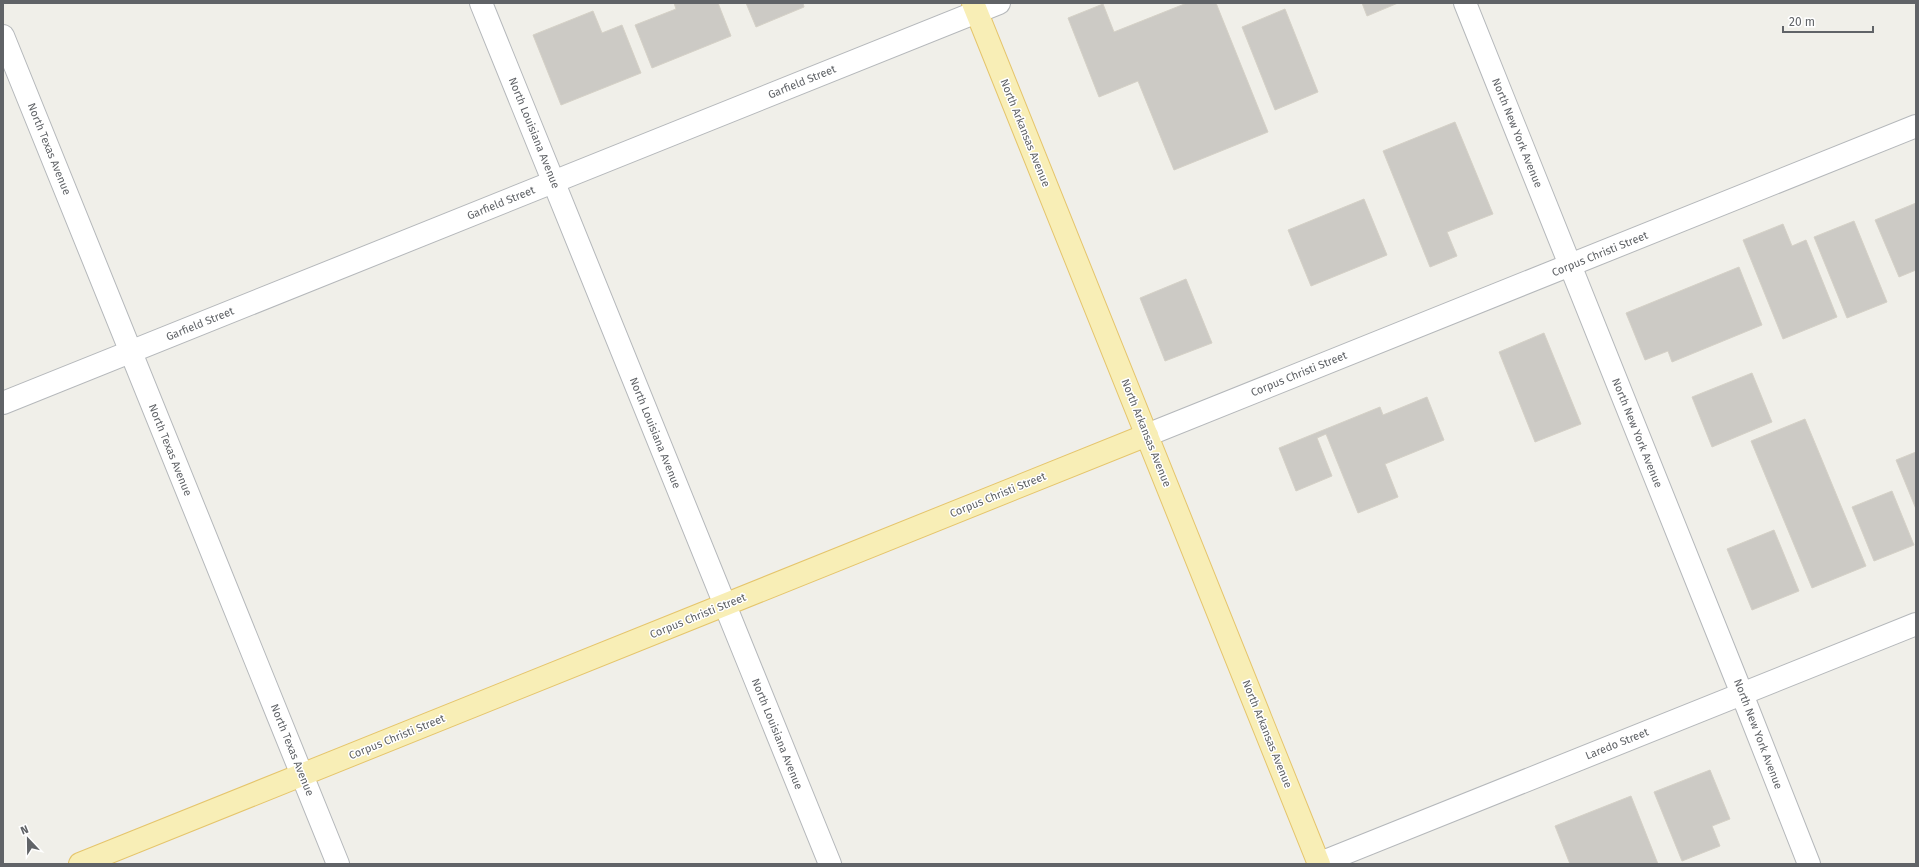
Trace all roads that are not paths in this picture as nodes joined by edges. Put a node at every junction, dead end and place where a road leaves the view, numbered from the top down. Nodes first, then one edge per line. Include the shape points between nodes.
1 (481, 3) edge
2 (999, 3) edge
3 (1465, 3) edge
4 (975, 8) edge
5 (3, 36) edge
6 (1916, 126) edge
7 (553, 182) junction
8 (1570, 265) junction
9 (131, 352) junction
10 (3, 403) edge
11 (1147, 435) junction
12 (725, 605) junction
13 (1916, 624) edge
14 (1742, 694) junction
15 (302, 775) junction
16 (80, 864) edge
17 (338, 864) edge
18 (830, 864) edge
19 (1319, 864) edge
20 (1809, 864) edge

1 - 7 street, North Louisiana Avenue
2 - 4 street, Garfield Street
3 - 8 street, North New York Avenue
4 - 7 street, Garfield Street
4 - 11 main road, North Arkansas Avenue
5 - 9 street, North Texas Avenue
6 - 8 street, Corpus Christi Street
7 - 9 street, Garfield Street
7 - 12 street, North Louisiana Avenue
8 - 11 street, Corpus Christi Street
8 - 14 street, North New York Avenue
9 - 10 street, Garfield Street
9 - 15 street, North Texas Avenue
11 - 12 main road, Corpus Christi Street
11 - 19 main road, North Arkansas Avenue
12 - 15 main road, Corpus Christi Street
12 - 18 street, North Louisiana Avenue
13 - 14 street, Laredo Street
14 - 19 street, Laredo Street
14 - 20 street, North New York Avenue
15 - 16 main road, Corpus Christi Street
15 - 17 street, North Texas Avenue

